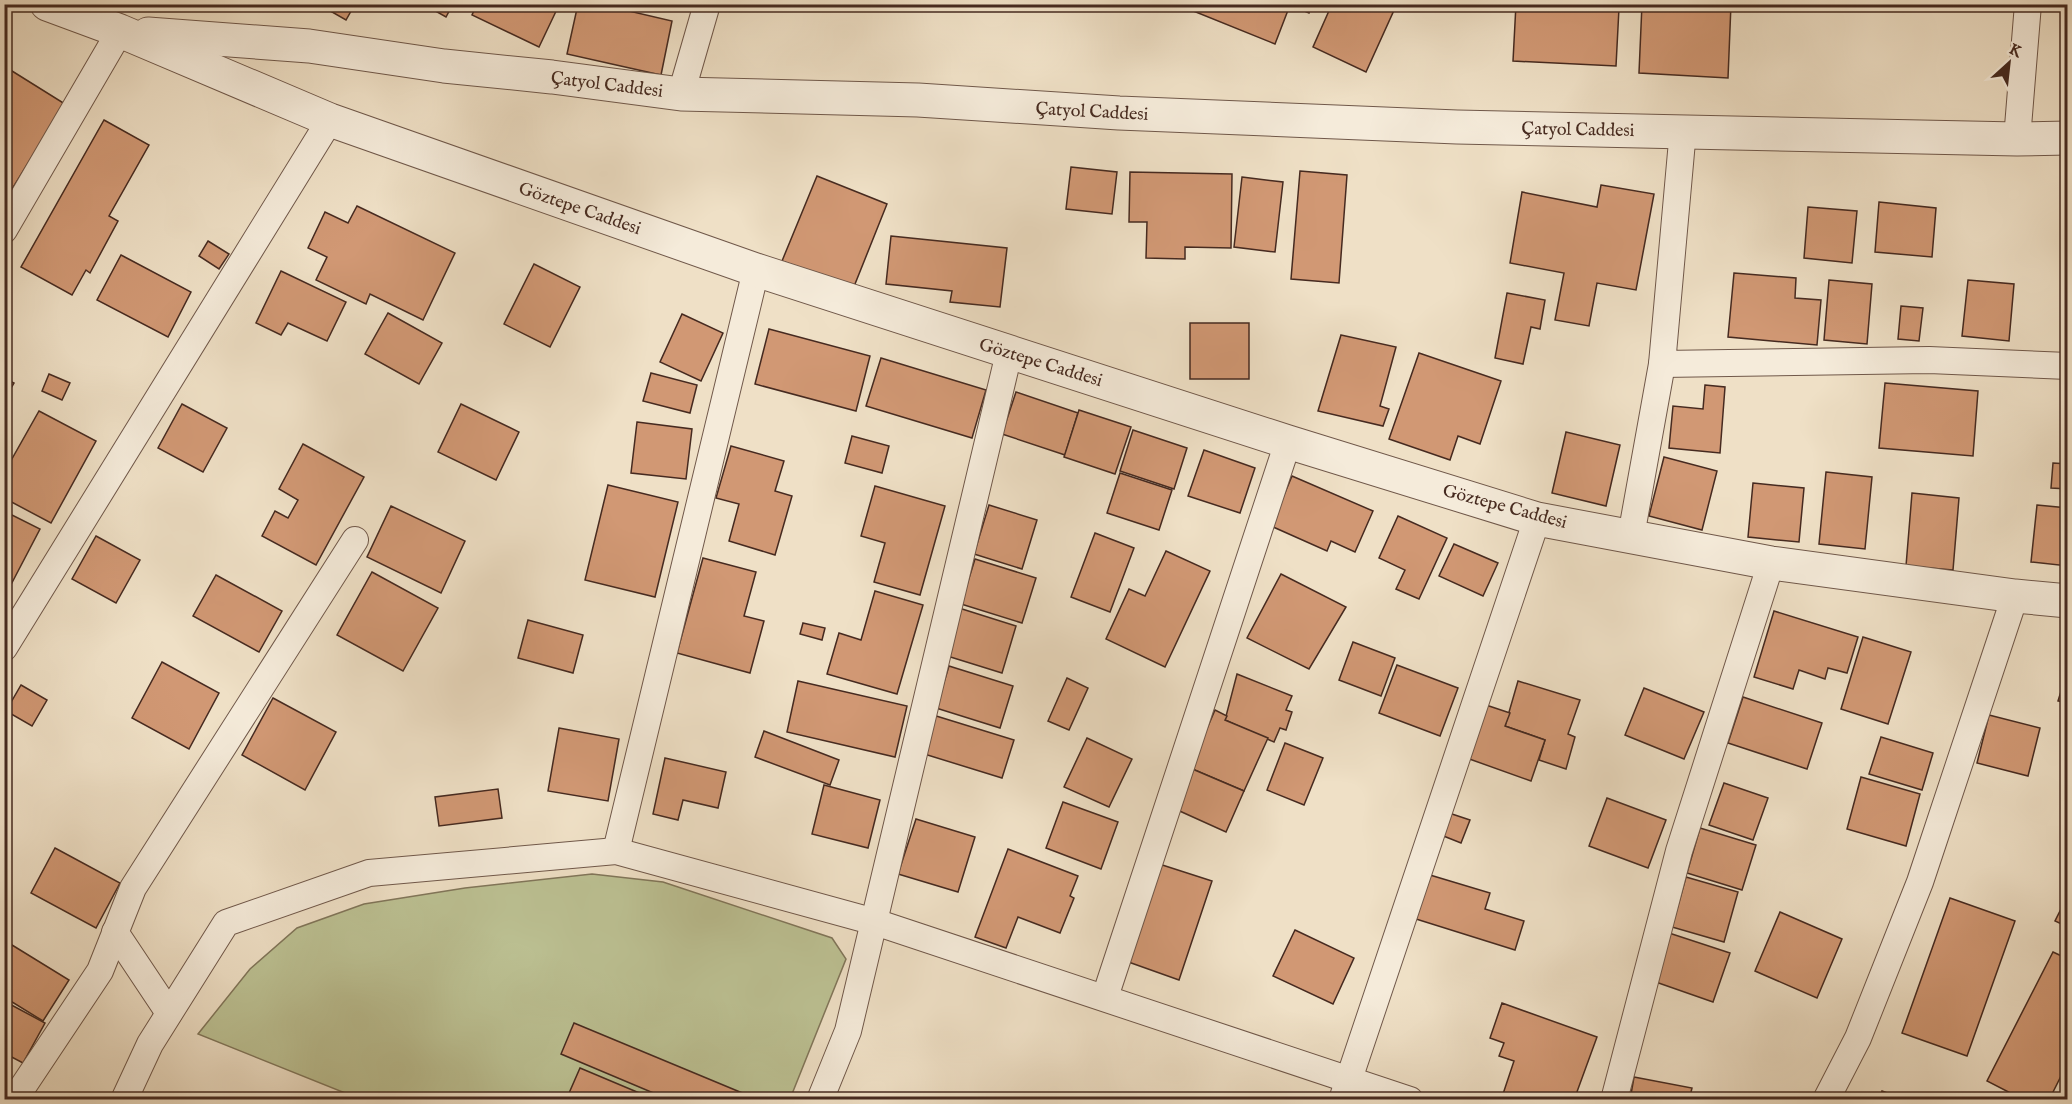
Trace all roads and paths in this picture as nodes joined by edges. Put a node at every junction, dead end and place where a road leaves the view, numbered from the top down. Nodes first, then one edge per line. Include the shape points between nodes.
1 (47, 4) edge
2 (707, 4) edge
3 (2028, 4) edge
4 (120, 31) junction
5 (681, 94) junction
6 (330, 120) junction
7 (1683, 130) junction
8 (2067, 138) edge
9 (2017, 139) junction
10 (4, 231) edge
11 (756, 270) junction
12 (1010, 352) junction
13 (1662, 364) junction
14 (2067, 366) edge
15 (1288, 442) junction
16 (1537, 519) junction
17 (1631, 536) junction
18 (355, 540) dead end
19 (1771, 563) junction
20 (2015, 596) junction
21 (2067, 602) edge
22 (4, 648) edge
23 (616, 850) junction
24 (875, 922) junction
25 (115, 932) junction
26 (1105, 997) junction
27 (169, 1013) junction
28 (1345, 1089) edge
29 (14, 1100) edge
30 (124, 1100) edge
31 (820, 1100) edge
32 (1410, 1100) edge
33 (1614, 1100) edge
34 (1826, 1100) edge

1 - 4 street, Göztepe Caddesi
2 - 5 street
3 - 9 street
4 - 5 street, Çatyol Caddesi via 309,46
4 - 6 street, Göztepe Caddesi
4 - 10 street
5 - 7 street, Çatyol Caddesi via 918,100 1458,127
6 - 11 street, Göztepe Caddesi
6 - 22 street
7 - 9 street, Çatyol Caddesi
7 - 13 street
8 - 9 street, Çatyol Caddesi
11 - 12 street, Göztepe Caddesi
11 - 23 street
12 - 15 street, Göztepe Caddesi
12 - 24 street
13 - 14 street via 1929,360
13 - 17 street
15 - 16 street, Göztepe Caddesi
15 - 26 street
16 - 17 street, Göztepe Caddesi
16 - 28 street
17 - 19 street, Göztepe Caddesi
18 - 25 street via 133,888
19 - 20 street, Göztepe Caddesi
19 - 33 street via 1679,850
20 - 21 street, Göztepe Caddesi
20 - 34 street via 1920,882 1858,1038
23 - 24 street
23 - 27 street via 369,873 226,922
24 - 26 street
24 - 31 street via 848,1031
25 - 27 street
25 - 29 street via 100,971
26 - 28 street
27 - 30 street
28 - 32 street

